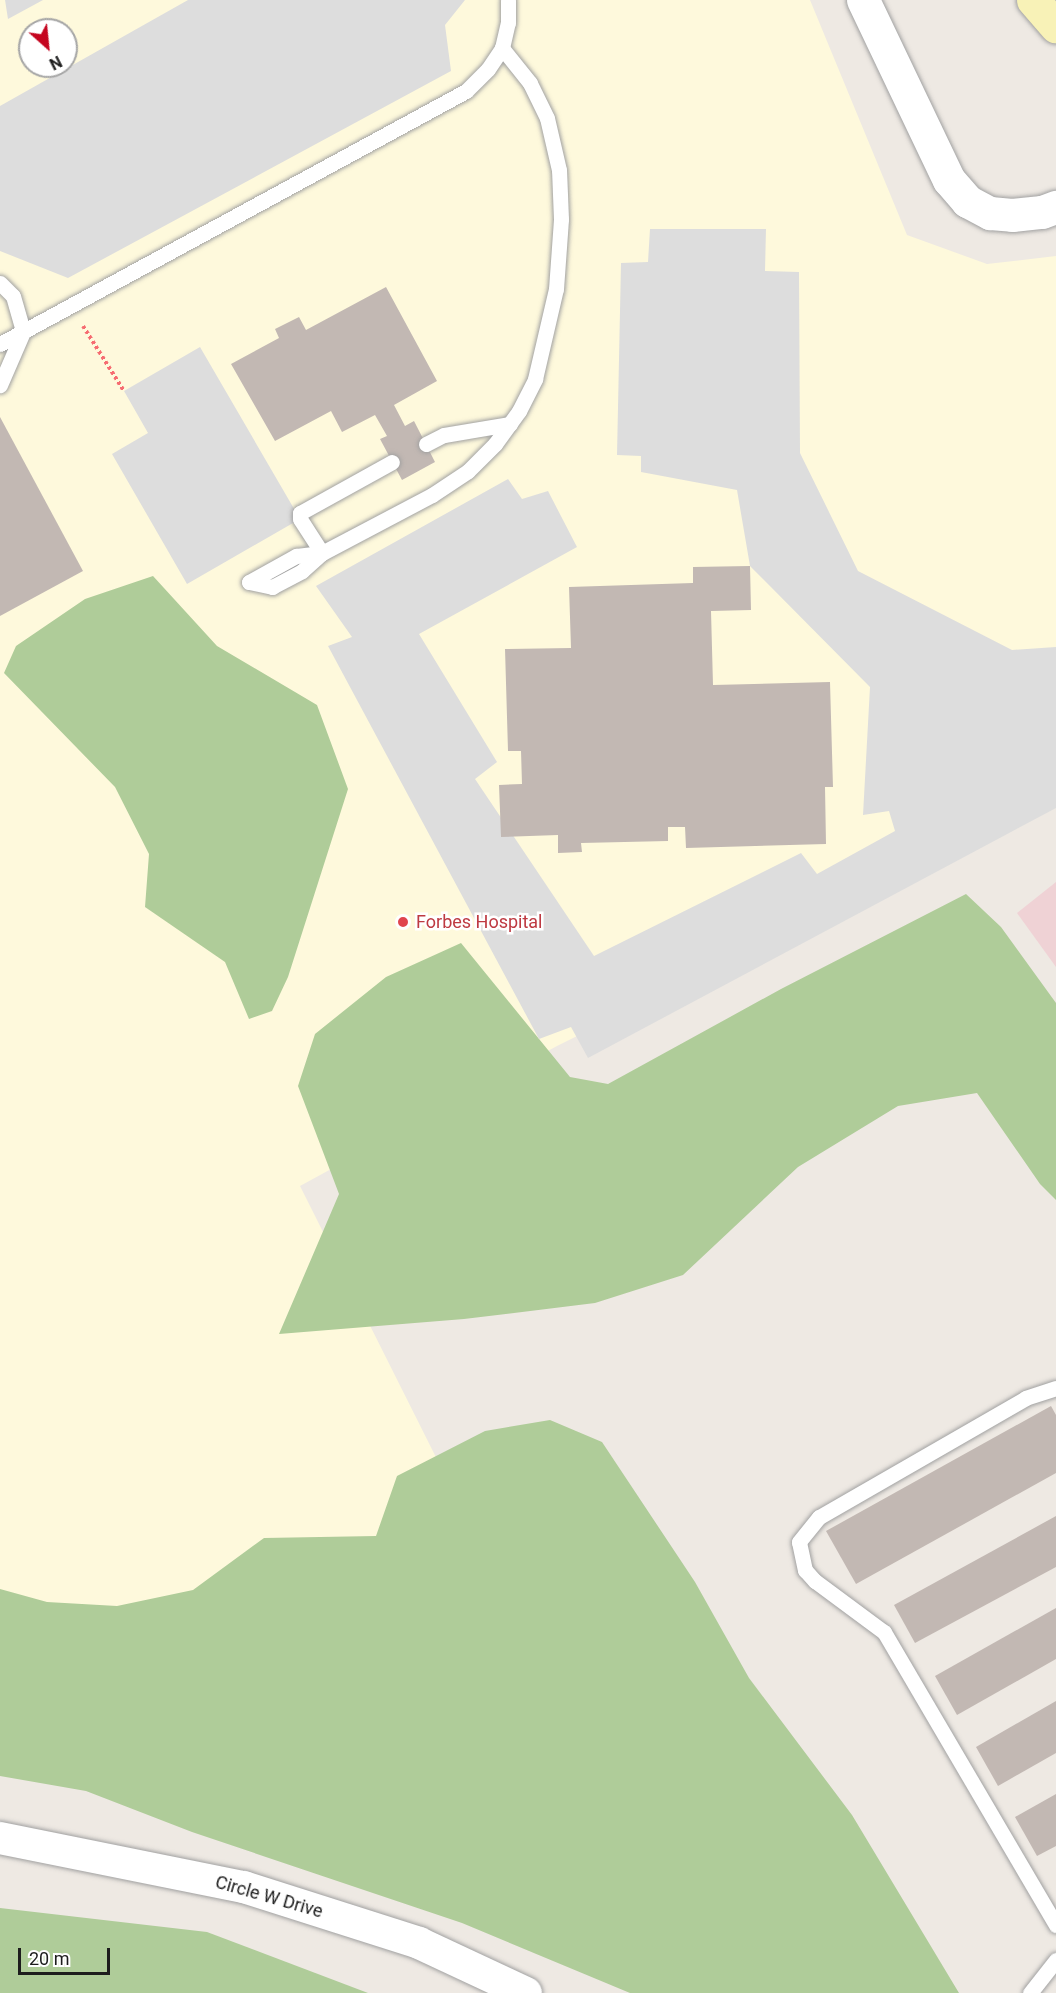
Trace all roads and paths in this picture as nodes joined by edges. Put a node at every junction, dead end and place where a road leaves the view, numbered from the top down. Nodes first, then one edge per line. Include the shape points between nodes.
1 (508, 0) edge
2 (863, 0) edge
3 (1033, 0) edge
4 (1056, 27) edge
5 (502, 48) junction
6 (1056, 207) edge
7 (0, 283) edge
8 (71, 307) junction
9 (23, 332) junction
10 (0, 344) edge
11 (0, 384) edge
12 (124, 391) dead end
13 (510, 424) junction
14 (426, 444) dead end
15 (392, 462) dead end
16 (1056, 1388) edge
17 (0, 1838) edge
18 (1056, 1925) edge
19 (1056, 1960) edge
20 (526, 1993) edge
21 (1030, 1993) edge

1 - 5 lane
2 - 6 street via 949,180 967,201 990,213 1012,215
3 - 4 main road
5 - 8 lane via 466,92
5 - 13 lane via 530,82 548,118 559,170 561,219 556,289 535,379
7 - 9 lane via 13,296
8 - 9 lane
8 - 12 path
9 - 10 lane
9 - 11 lane
13 - 14 lane via 444,435
13 - 15 lane via 468,471 432,495 322,553 300,513
16 - 18 lane via 1026,1398 819,1517 799,1542 806,1570 815,1581 884,1632
17 - 20 street, Circle W Drive via 244,1887 419,1943
19 - 21 lane

